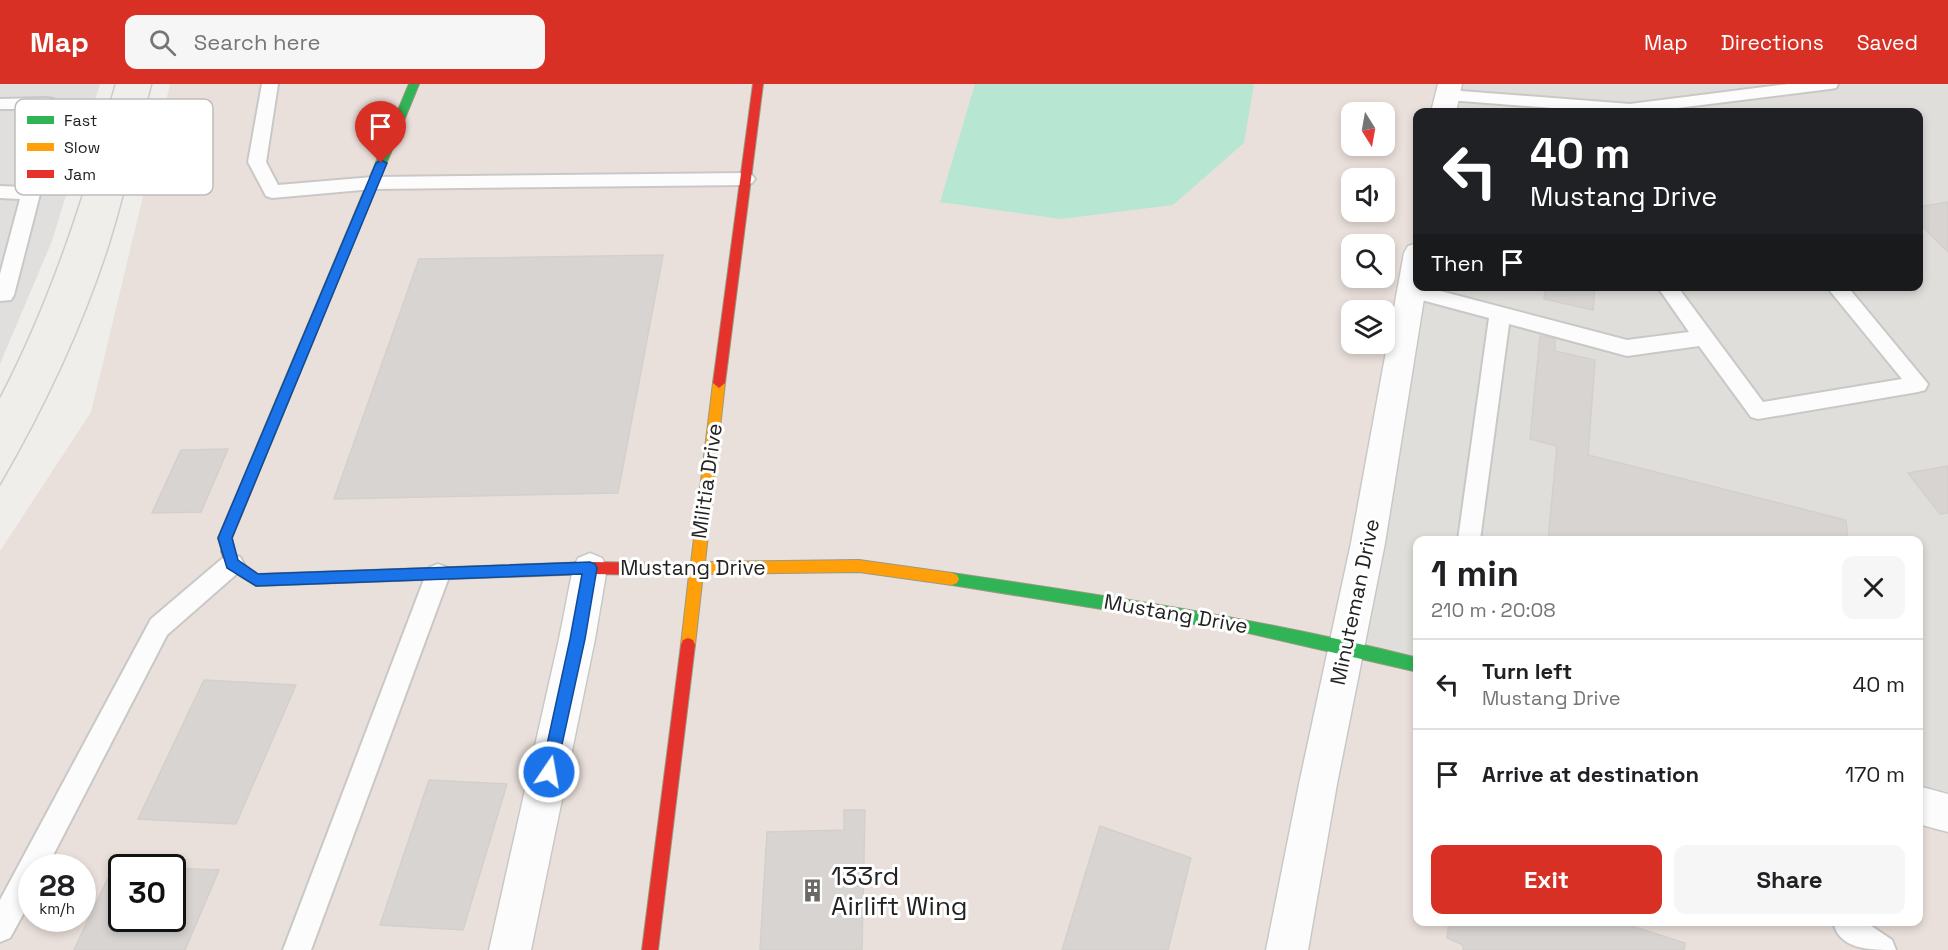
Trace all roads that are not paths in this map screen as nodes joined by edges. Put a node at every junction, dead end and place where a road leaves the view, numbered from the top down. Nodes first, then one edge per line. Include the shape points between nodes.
1 (270, 84) edge
2 (414, 84) edge
3 (758, 84) edge
4 (1830, 84) edge
5 (1447, 97) edge
6 (0, 104) edge
7 (15, 104) edge
8 (1602, 108) edge
9 (1645, 108) edge
10 (746, 179) junction
11 (373, 183) junction
12 (0, 192) edge
13 (15, 193) edge
14 (31, 195) edge
15 (1413, 276) edge
16 (1410, 290) junction
17 (1413, 291) edge
18 (1414, 291) edge
19 (1670, 291) edge
20 (1839, 291) edge
21 (1, 298) edge
22 (1500, 314) junction
23 (1705, 338) junction
24 (1470, 536) edge
25 (232, 564) junction
26 (590, 568) junction
27 (695, 570) junction
28 (438, 574) junction
29 (1346, 645) junction
30 (1413, 663) edge
31 (1923, 806) edge
32 (1948, 813) edge
33 (39, 854) edge
34 (18, 894) edge
35 (0, 928) edge
36 (1848, 933) edge
37 (297, 950) edge
38 (510, 950) edge
39 (650, 950) edge
40 (1287, 950) edge
41 (1882, 950) edge

1 - 11 lane via 257,162 272,192
2 - 11 street
3 - 10 street, Militia Drive
4 - 9 lane
5 - 8 lane
6 - 7 lane
10 - 11 lane
10 - 27 street, Militia Drive
11 - 25 street via 225,538
12 - 13 lane
14 - 21 lane
15 - 16 street, Minuteman Drive
16 - 17 lane
16 - 29 street, Minuteman Drive via 1368,543
18 - 22 lane
19 - 23 lane
20 - 23 lane via 1918,384 1758,411
22 - 23 lane via 1628,348
22 - 24 lane
25 - 28 street, Mustang Drive via 256,580
25 - 33 lane via 159,627
26 - 27 street, Mustang Drive
26 - 28 street, Mustang Drive
26 - 38 street
27 - 29 street, Mustang Drive via 859,566 1169,611
27 - 39 street, Militia Drive
28 - 37 lane
29 - 30 street, Mustang Drive
29 - 40 street, Minuteman Drive
31 - 32 street
34 - 35 lane
36 - 41 lane

